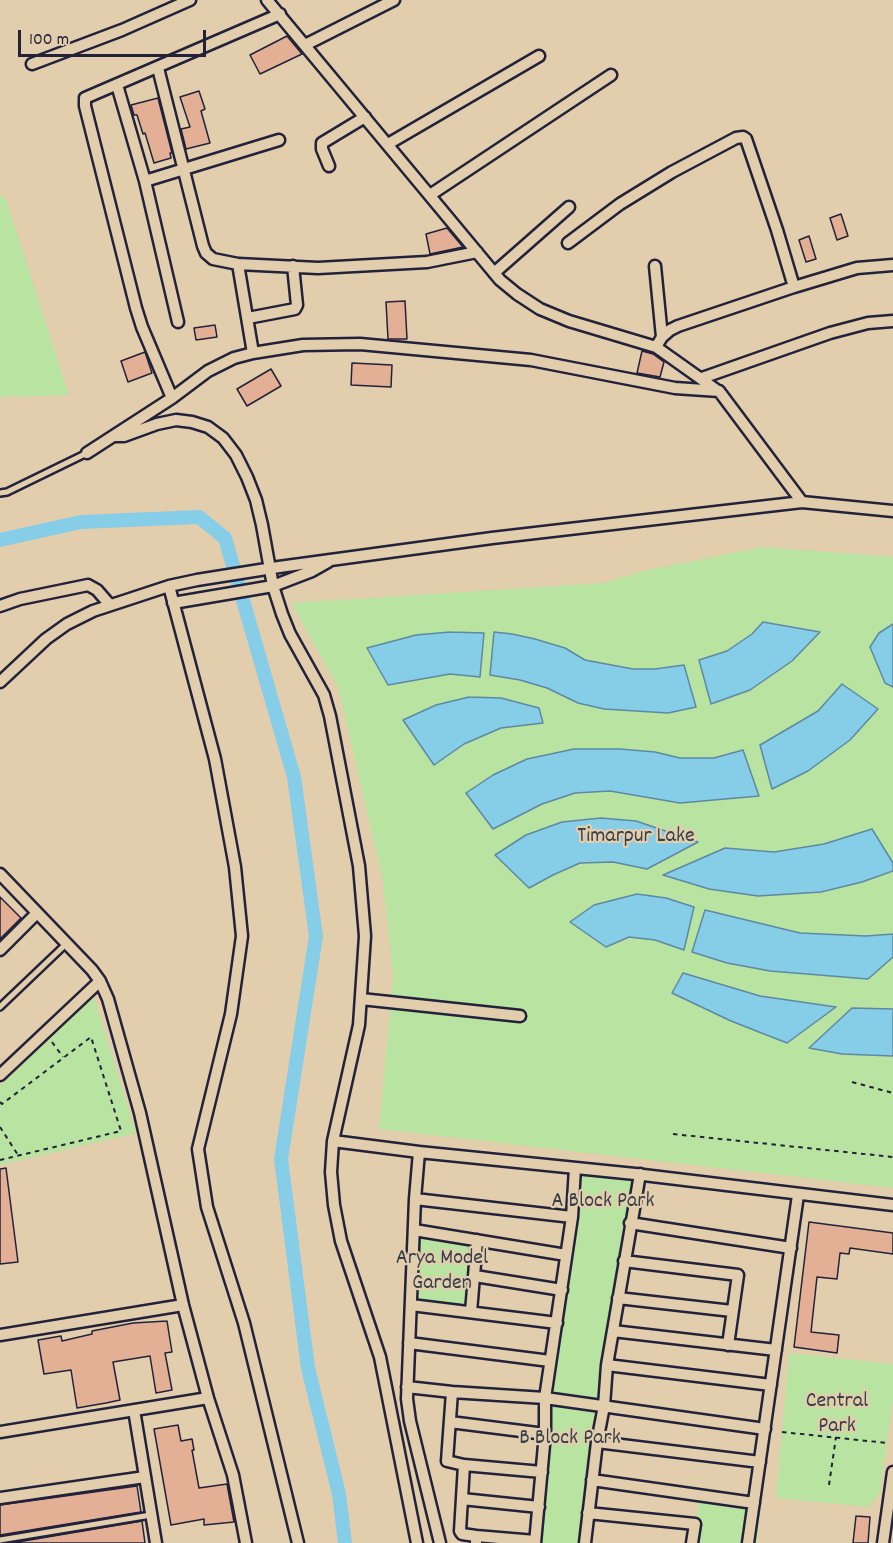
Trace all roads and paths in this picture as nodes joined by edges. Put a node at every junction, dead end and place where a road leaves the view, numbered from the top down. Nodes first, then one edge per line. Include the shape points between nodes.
1 (190, 0) edge
2 (394, 0) edge
3 (269, 1) edge
4 (280, 14) junction
5 (305, 45) junction
6 (538, 56) dead end
7 (32, 64) dead end
8 (159, 68) junction
9 (611, 75) dead end
10 (117, 85) junction
11 (365, 117) junction
12 (279, 140) dead end
13 (388, 144) junction
14 (329, 166) dead end
15 (185, 170) junction
16 (145, 182) junction
17 (430, 195) junction
18 (569, 207) dead end
19 (568, 243) dead end
20 (477, 252) junction
21 (238, 264) junction
22 (893, 265) edge
23 (293, 266) junction
24 (655, 266) dead end
25 (494, 273) junction
26 (794, 287) junction
27 (248, 318) junction
28 (893, 321) edge
29 (178, 322) dead end
30 (659, 342) junction
31 (253, 353) junction
32 (702, 378) junction
33 (719, 391) junction
34 (172, 398) junction
35 (115, 436) junction
36 (87, 453) joint
37 (0, 493) edge
38 (802, 502) junction
39 (893, 511) edge
40 (332, 560) junction
41 (269, 568) junction
42 (169, 586) junction
43 (268, 587) junction
44 (173, 603) junction
45 (110, 605) junction
46 (0, 606) edge
47 (0, 682) edge
48 (0, 874) edge
49 (38, 914) junction
50 (66, 944) junction
51 (0, 950) edge
52 (100, 981) junction
53 (361, 999) junction
54 (0, 1007) edge
55 (520, 1016) dead end
56 (45, 1033) junction
57 (64, 1057) junction
58 (0, 1075) edge
59 (852, 1082) dead end
60 (893, 1093) edge
61 (0, 1102) edge
62 (0, 1127) edge
63 (673, 1134) dead end
64 (333, 1141) junction
65 (419, 1152) junction
66 (18, 1156) junction
67 (893, 1157) edge
68 (0, 1160) edge
69 (575, 1167) junction
70 (640, 1174) junction
71 (798, 1195) junction
72 (415, 1199) junction
73 (893, 1205) edge
74 (572, 1217) junction
75 (630, 1223) junction
76 (414, 1230) junction
77 (477, 1240) junction
78 (790, 1248) junction
79 (567, 1255) junction
80 (624, 1261) junction
81 (475, 1276) junction
82 (561, 1290) junction
83 (618, 1298) junction
84 (183, 1305) junction
85 (411, 1305) junction
86 (732, 1311) junction
87 (471, 1312) junction
88 (557, 1323) junction
89 (613, 1331) junction
90 (0, 1335) edge
91 (409, 1343) junction
92 (728, 1345) junction
93 (776, 1350) junction
94 (550, 1361) junction
95 (607, 1365) junction
96 (771, 1385) junction
97 (407, 1386) junction
98 (452, 1392) junction
99 (208, 1398) junction
100 (545, 1398) junction
101 (604, 1406) junction
102 (134, 1410) junction
103 (450, 1422) junction
104 (765, 1429) junction
105 (0, 1432) edge
106 (782, 1432) dead end
107 (545, 1434) junction
108 (836, 1437) junction
109 (597, 1442) junction
110 (887, 1443) dead end
111 (760, 1462) junction
112 (464, 1465) junction
113 (542, 1472) junction
114 (893, 1472) edge
115 (145, 1477) junction
116 (592, 1480) junction
117 (892, 1484) edge
118 (829, 1485) dead end
119 (0, 1498) edge
120 (462, 1499) junction
121 (754, 1503) junction
122 (539, 1507) junction
123 (588, 1513) junction
124 (151, 1515) junction
125 (890, 1520) edge
126 (0, 1540) edge
127 (476, 1540) edge
128 (535, 1542) edge
129 (156, 1543) edge
130 (246, 1543) edge
131 (298, 1543) edge
132 (417, 1543) edge
133 (440, 1543) edge
134 (585, 1543) edge
135 (692, 1543) edge
136 (748, 1543) edge
137 (883, 1543) edge

1 - 7 street
2 - 5 street
3 - 4 street
4 - 5 street
4 - 8 street
5 - 11 street
6 - 13 street
8 - 10 street
8 - 15 street
9 - 17 street
10 - 16 street
10 - 34 street via 88,96 85,106 136,308
11 - 13 street
11 - 14 street via 322,143
12 - 15 street
13 - 17 street
15 - 16 street
15 - 21 street via 206,253 213,259
16 - 29 street
17 - 20 street
18 - 25 street
19 - 26 street via 672,172 743,137
20 - 23 street via 428,262
20 - 25 street
21 - 23 street
21 - 27 street
22 - 26 street via 856,268
23 - 27 street via 297,307
24 - 30 street
25 - 30 street via 540,309 569,321
26 - 30 street via 678,326
27 - 31 street
28 - 32 street via 830,333
30 - 32 street
31 - 33 street via 303,345 360,344 531,360 675,388
31 - 34 street via 208,371
32 - 33 street
33 - 38 street
34 - 35 street
35 - 36 street
35 - 41 street via 176,420 208,427 223,438 236,455 256,500
36 - 37 lane
38 - 39 street
38 - 40 street
40 - 41 street
40 - 43 street via 312,572
41 - 42 street
41 - 43 street
42 - 44 street
42 - 45 street
43 - 44 street
43 - 53 street via 324,695 330,716 363,901
44 - 131 street via 215,759 235,867 242,936 231,1014 198,1149 207,1207 244,1323
45 - 46 street via 88,585
45 - 47 street via 67,624
48 - 49 street
49 - 50 street
49 - 51 street
50 - 52 street
50 - 54 lane
52 - 56 street
52 - 84 street via 140,1113
53 - 55 street
53 - 64 street
56 - 57 path
56 - 58 street
57 - 61 path
57 - 66 path via 90,1037 121,1131
59 - 60 path
62 - 66 path
63 - 67 path
64 - 65 street
64 - 132 street via 334,1205 341,1241 380,1357
65 - 69 street
65 - 72 street
66 - 68 path
69 - 70 street
69 - 74 street
70 - 71 street
70 - 75 street
71 - 73 street
71 - 78 street
72 - 74 street
72 - 76 street
74 - 79 street
75 - 78 street
75 - 80 street
76 - 77 street
76 - 85 street
77 - 79 street
77 - 81 street
78 - 93 street
79 - 82 street
80 - 83 street
80 - 86 street via 738,1275
81 - 82 street
81 - 87 street
82 - 88 street
83 - 86 street
83 - 89 street
84 - 90 street
84 - 99 street
85 - 87 street
85 - 91 street
86 - 92 street
87 - 88 street
88 - 94 street
89 - 92 street
89 - 95 street
91 - 94 street
91 - 97 street
92 - 93 street
93 - 96 street
94 - 100 street
95 - 96 street
95 - 101 street
96 - 104 street
97 - 98 street
97 - 133 street via 410,1421
98 - 100 street
98 - 103 street
99 - 102 street
99 - 130 street via 233,1475
100 - 101 street
100 - 107 street
101 - 104 street
101 - 109 street
102 - 105 street
102 - 115 street
103 - 107 street
103 - 112 street via 447,1461
104 - 111 street
106 - 108 path
107 - 113 street
108 - 110 path
108 - 118 path
109 - 111 street
109 - 116 street
111 - 121 street
112 - 113 street
112 - 120 street
113 - 122 street
114 - 117 street
115 - 119 street
115 - 124 street
116 - 121 street
116 - 123 street
117 - 125 street
120 - 122 street
120 - 127 street via 460,1532
121 - 136 street
122 - 128 street
123 - 134 street
123 - 135 street via 695,1524
124 - 126 lane
124 - 129 street
125 - 137 street
127 - 128 street

